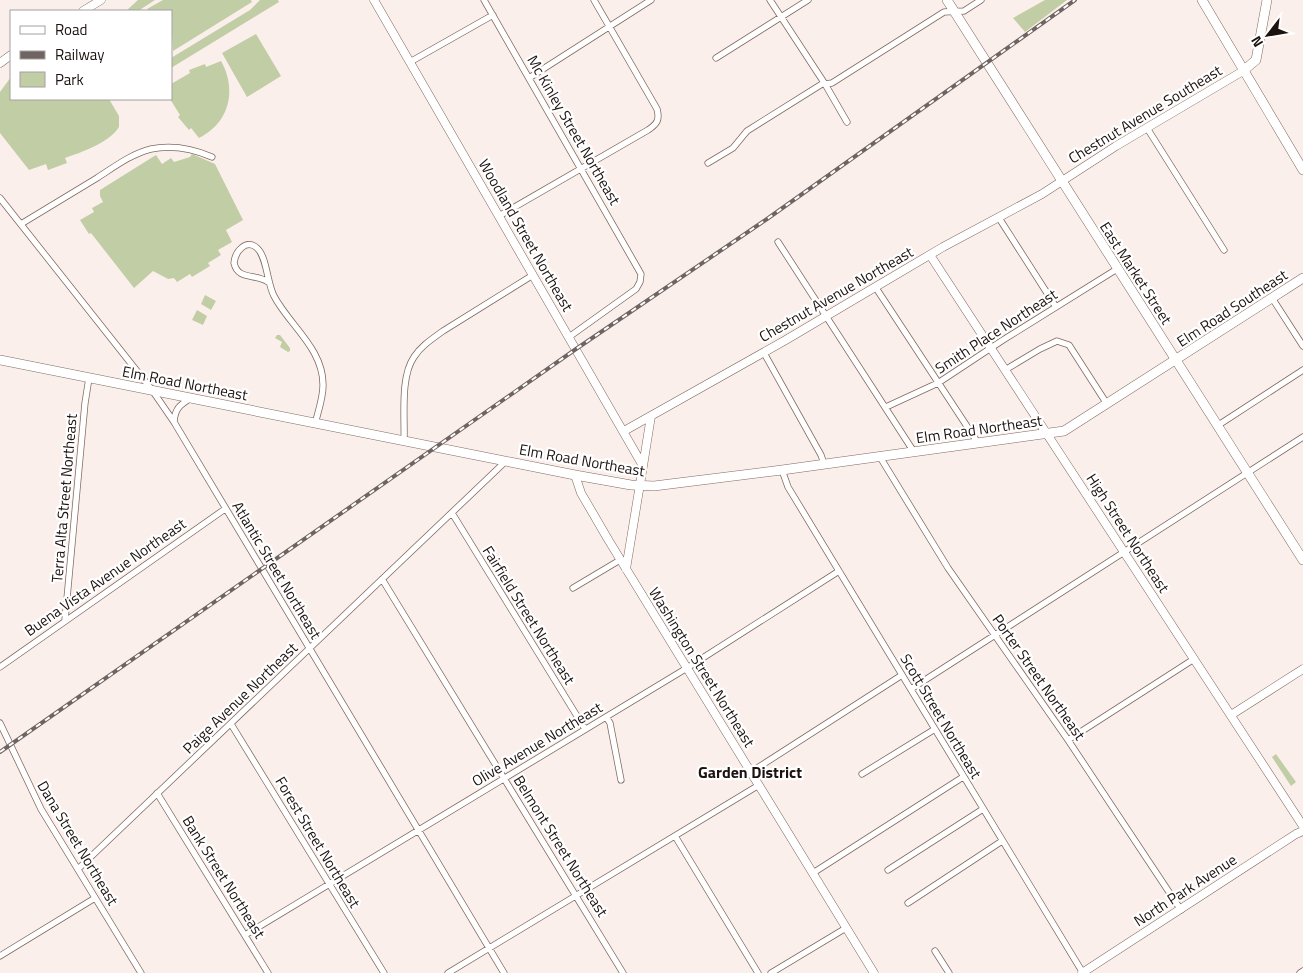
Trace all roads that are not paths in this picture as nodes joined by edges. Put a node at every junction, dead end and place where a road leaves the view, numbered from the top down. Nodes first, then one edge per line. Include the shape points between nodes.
1 (101, 0) edge
2 (374, 0) edge
3 (484, 0) edge
4 (594, 0) edge
5 (651, 0) edge
6 (770, 0) edge
7 (808, 0) edge
8 (947, 0) edge
9 (981, 0) edge
10 (1202, 0) edge
11 (1267, 0) edge
12 (85, 10) edge
13 (954, 12) junction
14 (493, 15) junction
15 (782, 17) junction
16 (610, 27) junction
17 (716, 58) dead end
18 (410, 62) junction
19 (1244, 71) junction
20 (529, 78) junction
21 (825, 84) junction
22 (847, 122) dead end
23 (1147, 128) junction
24 (212, 157) dead end
25 (708, 163) dead end
26 (581, 169) junction
27 (1303, 170) edge
28 (1061, 181) junction
29 (0, 198) edge
30 (499, 216) junction
31 (999, 218) junction
32 (21, 224) junction
33 (778, 242) dead end
34 (1224, 250) dead end
35 (930, 255) junction
36 (1117, 269) junction
37 (533, 275) junction
38 (1303, 278) edge
39 (268, 282) junction
40 (876, 288) junction
41 (1272, 298) junction
42 (1056, 307) junction
43 (826, 317) junction
44 (569, 337) junction
45 (1303, 346) edge
46 (991, 349) junction
47 (764, 352) junction
48 (0, 360) edge
49 (1175, 360) junction
50 (1005, 370) junction
51 (1303, 370) edge
52 (89, 378) junction
53 (938, 384) junction
54 (152, 390) junction
55 (192, 398) junction
56 (1107, 404) junction
57 (886, 407) junction
58 (651, 416) junction
59 (174, 422) junction
60 (316, 424) junction
61 (1217, 426) junction
62 (624, 431) junction
63 (1047, 434) junction
64 (1303, 437) edge
65 (404, 441) junction
66 (978, 443) junction
67 (914, 452) junction
68 (880, 457) junction
69 (506, 462) junction
70 (824, 464) junction
71 (643, 466) junction
72 (782, 470) junction
73 (1247, 472) junction
74 (575, 475) junction
75 (640, 486) junction
76 (225, 508) junction
77 (452, 513) junction
78 (1124, 552) junction
79 (620, 560) junction
80 (1303, 560) edge
81 (626, 569) junction
82 (839, 571) junction
83 (382, 579) junction
84 (573, 588) dead end
85 (64, 620) junction
86 (995, 635) junction
87 (310, 649) junction
88 (1194, 659) junction
89 (0, 666) edge
90 (687, 668) junction
91 (1303, 668) edge
92 (902, 675) junction
93 (911, 689) junction
94 (1231, 715) junction
95 (606, 717) junction
96 (0, 723) edge
97 (231, 724) junction
98 (585, 729) junction
99 (935, 729) junction
100 (1068, 740) junction
101 (751, 772) junction
102 (862, 774) dead end
103 (963, 777) junction
104 (504, 778) junction
105 (621, 780) dead end
106 (759, 786) junction
107 (157, 793) junction
108 (983, 809) junction
109 (1303, 826) edge
110 (418, 830) junction
111 (1303, 831) edge
112 (675, 836) junction
113 (1002, 841) junction
114 (78, 869) junction
115 (888, 870) dead end
116 (813, 874) junction
117 (329, 884) junction
118 (576, 896) junction
119 (95, 898) junction
120 (908, 903) dead end
121 (1181, 910) junction
122 (846, 928) junction
123 (245, 935) junction
124 (489, 948) junction
125 (935, 951) dead end
126 (0, 956) edge
127 (141, 973) edge
128 (268, 973) edge
129 (384, 973) edge
130 (448, 973) edge
131 (504, 973) edge
132 (624, 973) edge
133 (758, 973) edge
134 (771, 973) edge
135 (874, 973) edge
136 (949, 973) edge
137 (1083, 973) edge

1 - 12 street
2 - 18 street, Woodland Street Northeast
3 - 14 street, Mc Kinley Street Northeast
4 - 16 street
5 - 16 street
6 - 15 street
7 - 15 street
8 - 13 main road, East Market Street
9 - 13 street via 964,11
10 - 19 main road
11 - 19 main road via 1256,60
13 - 21 street via 944,12 832,83
13 - 28 main road, East Market Street
14 - 18 street
14 - 20 street, Mc Kinley Street Northeast
15 - 17 street
15 - 21 street
16 - 20 street
16 - 26 street via 657,109 658,120 648,130
18 - 30 street, Woodland Street Northeast
19 - 23 street, Chestnut Avenue Southeast
19 - 27 main road
20 - 26 street, Mc Kinley Street Northeast
21 - 22 street
21 - 25 street via 747,131 733,148
23 - 28 street, Chestnut Avenue Southeast
23 - 34 street
24 - 32 street via 180,148 144,151
26 - 30 street
26 - 44 street, Mc Kinley Street Northeast via 641,274 636,289
28 - 31 street, Chestnut Avenue Northeast
28 - 36 main road, East Market Street
29 - 32 street, Atlantic Street Northeast
30 - 37 street, Woodland Street Northeast
31 - 35 street, Chestnut Avenue Northeast
31 - 42 street
32 - 54 street, Atlantic Street Northeast
33 - 43 street
35 - 40 street, Chestnut Avenue Northeast
35 - 46 street, High Street Northeast
36 - 42 street, Smith Place Northeast
36 - 49 main road, East Market Street
37 - 44 street, Woodland Street Northeast
37 - 65 street via 442,331 415,355 406,376
38 - 41 main road, Elm Road Southeast
39 - 39 street via 258,249 252,246 237,251 234,263 238,272
39 - 60 street via 317,360 323,385
40 - 43 street, Chestnut Avenue Northeast
40 - 53 street
41 - 45 street
41 - 49 main road, Elm Road Southeast
42 - 46 street, Smith Place Northeast
43 - 47 street, Chestnut Avenue Northeast
43 - 57 street
44 - 62 street, Woodland Street Northeast
46 - 50 street, High Street Northeast
46 - 53 street, Smith Place Northeast
47 - 58 street, Chestnut Avenue Northeast
47 - 70 street
48 - 52 main road, Elm Road Northeast
49 - 56 main road, Elm Road Northeast
49 - 61 main road, East Market Street
50 - 56 street via 1057,341 1069,345
50 - 63 street, High Street Northeast
51 - 61 street
52 - 54 main road, Elm Road Northeast
52 - 85 street, Terra Alta Street Northeast
53 - 57 street, Smith Place Northeast
53 - 66 street
54 - 55 main road, Elm Road Northeast
54 - 59 street, Atlantic Street Northeast
55 - 59 street via 176,409
55 - 60 main road, Elm Road Northeast
56 - 63 main road, Elm Road Northeast via 1064,431
57 - 67 street
58 - 62 street, Chestnut Avenue Northeast
58 - 71 street
59 - 76 street, Atlantic Street Northeast
60 - 65 main road, Elm Road Northeast
61 - 73 main road, East Market Street
62 - 71 street, Woodland Street Northeast
63 - 66 main road, Elm Road Northeast
63 - 78 street, High Street Northeast
64 - 73 street
65 - 69 main road, Elm Road Northeast
66 - 67 main road, Elm Road Northeast
67 - 68 main road, Elm Road Northeast
68 - 70 main road, Elm Road Northeast
68 - 86 street, Porter Street Northeast via 948,568
69 - 74 main road, Elm Road Northeast
69 - 77 street, Paige Avenue Northeast
70 - 72 main road, Elm Road Northeast
71 - 75 street
72 - 75 main road, Elm Road Northeast
72 - 82 street, Scott Street Northeast via 788,487
73 - 78 street
73 - 80 main road, East Market Street
74 - 75 main road, Elm Road Northeast
74 - 79 street, Washington Street Northeast via 581,494
75 - 81 street
76 - 85 street, Buena Vista Avenue Northeast
76 - 87 street, Atlantic Street Northeast
77 - 83 street, Paige Avenue Northeast
77 - 98 street, Fairfield Street Northeast
78 - 86 street
78 - 88 street, High Street Northeast
79 - 81 street, Washington Street Northeast
79 - 84 street
81 - 90 street, Washington Street Northeast
82 - 90 street, Olive Avenue Northeast
82 - 92 street, Scott Street Northeast
83 - 87 street, Paige Avenue Northeast
83 - 104 street, Belmont Street Northeast
85 - 89 street, Buena Vista Avenue Northeast
86 - 93 street
86 - 100 street, Porter Street Northeast
87 - 97 street, Paige Avenue Northeast
87 - 110 street, Atlantic Street Northeast
88 - 94 street, High Street Northeast
88 - 100 street
90 - 95 street, Olive Avenue Northeast
90 - 101 street, Washington Street Northeast
91 - 94 street
92 - 93 street, Scott Street Northeast
92 - 101 street
93 - 99 street, Scott Street Northeast
94 - 109 street, High Street Northeast
95 - 98 street, Olive Avenue Northeast
95 - 105 street via 610,723
96 - 114 street, Dana Street Northeast via 36,802
97 - 107 street, Paige Avenue Northeast
97 - 117 street, Forest Street Northeast
98 - 104 street, Olive Avenue Northeast
99 - 102 street
99 - 103 street, Scott Street Northeast
100 - 121 street, Porter Street Northeast
101 - 106 street, Washington Street Northeast
103 - 108 street, Scott Street Northeast
103 - 116 street
104 - 110 street, Olive Avenue Northeast
104 - 118 street, Belmont Street Northeast
106 - 112 street
106 - 116 street, Washington Street Northeast
107 - 114 street, Paige Avenue Northeast
107 - 123 street, Bank Street Northeast
108 - 113 street, Scott Street Northeast
108 - 115 street
110 - 117 street, Olive Avenue Northeast
110 - 124 street, Atlantic Street Northeast
111 - 121 street, North Park Avenue
112 - 118 street
112 - 133 street
113 - 120 street
113 - 137 street, Scott Street Northeast
114 - 119 street, Dana Street Northeast
116 - 122 street, Washington Street Northeast
117 - 123 street, Olive Avenue Northeast
117 - 129 street, Forest Street Northeast
118 - 124 street
118 - 132 street, Belmont Street Northeast
119 - 126 street
119 - 127 street, Dana Street Northeast
121 - 137 street, North Park Avenue
122 - 134 street
122 - 135 street, Washington Street Northeast
123 - 128 street, Bank Street Northeast
124 - 130 street
124 - 131 street, Atlantic Street Northeast
125 - 136 street

